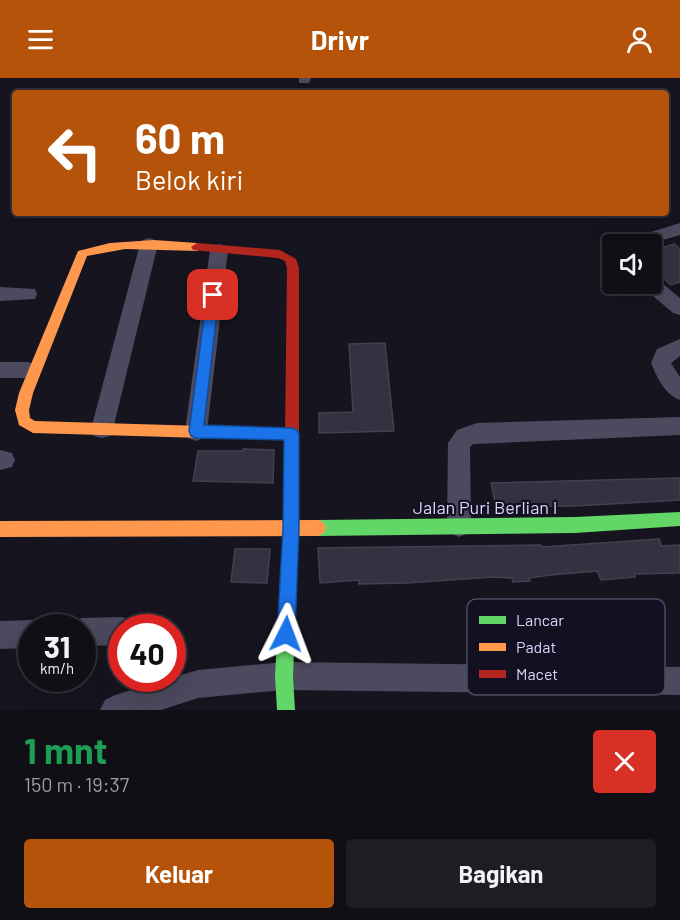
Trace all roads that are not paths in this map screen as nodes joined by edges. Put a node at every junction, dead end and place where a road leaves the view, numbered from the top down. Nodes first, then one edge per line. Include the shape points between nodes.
1 (680, 229) edge
2 (662, 235) edge
3 (149, 244) junction
4 (219, 250) junction
5 (662, 291) edge
6 (0, 294) edge
7 (28, 294) dead end
8 (676, 299) edge
9 (680, 347) edge
10 (0, 370) edge
11 (28, 370) dead end
12 (680, 391) edge
13 (680, 426) edge
14 (102, 429) junction
15 (196, 431) junction
16 (292, 434) junction
17 (680, 519) edge
18 (459, 525) junction
19 (0, 529) edge
20 (291, 529) junction
21 (18, 634) edge
22 (0, 635) edge
23 (284, 676) junction
24 (467, 678) edge
25 (665, 681) edge
26 (680, 681) edge
27 (115, 710) edge
28 (286, 710) edge

1 - 2 street
3 - 4 street
3 - 14 street
3 - 14 street via 99,247 82,254 26,393 24,421 33,427
4 - 15 street
4 - 16 street via 280,254 290,259
5 - 8 street
6 - 7 street
9 - 12 street via 664,356 661,363
10 - 11 street
13 - 18 street via 477,433 465,437 459,443
14 - 15 street
15 - 16 street
16 - 20 street
17 - 18 street, Jalan Puri Berlian I via 575,525
18 - 20 street, Jalan Puri Berlian I
19 - 20 street, Jalan Puri Berlian I
20 - 23 street
21 - 22 street
23 - 24 street
23 - 27 street via 198,684
23 - 28 street
25 - 26 street

